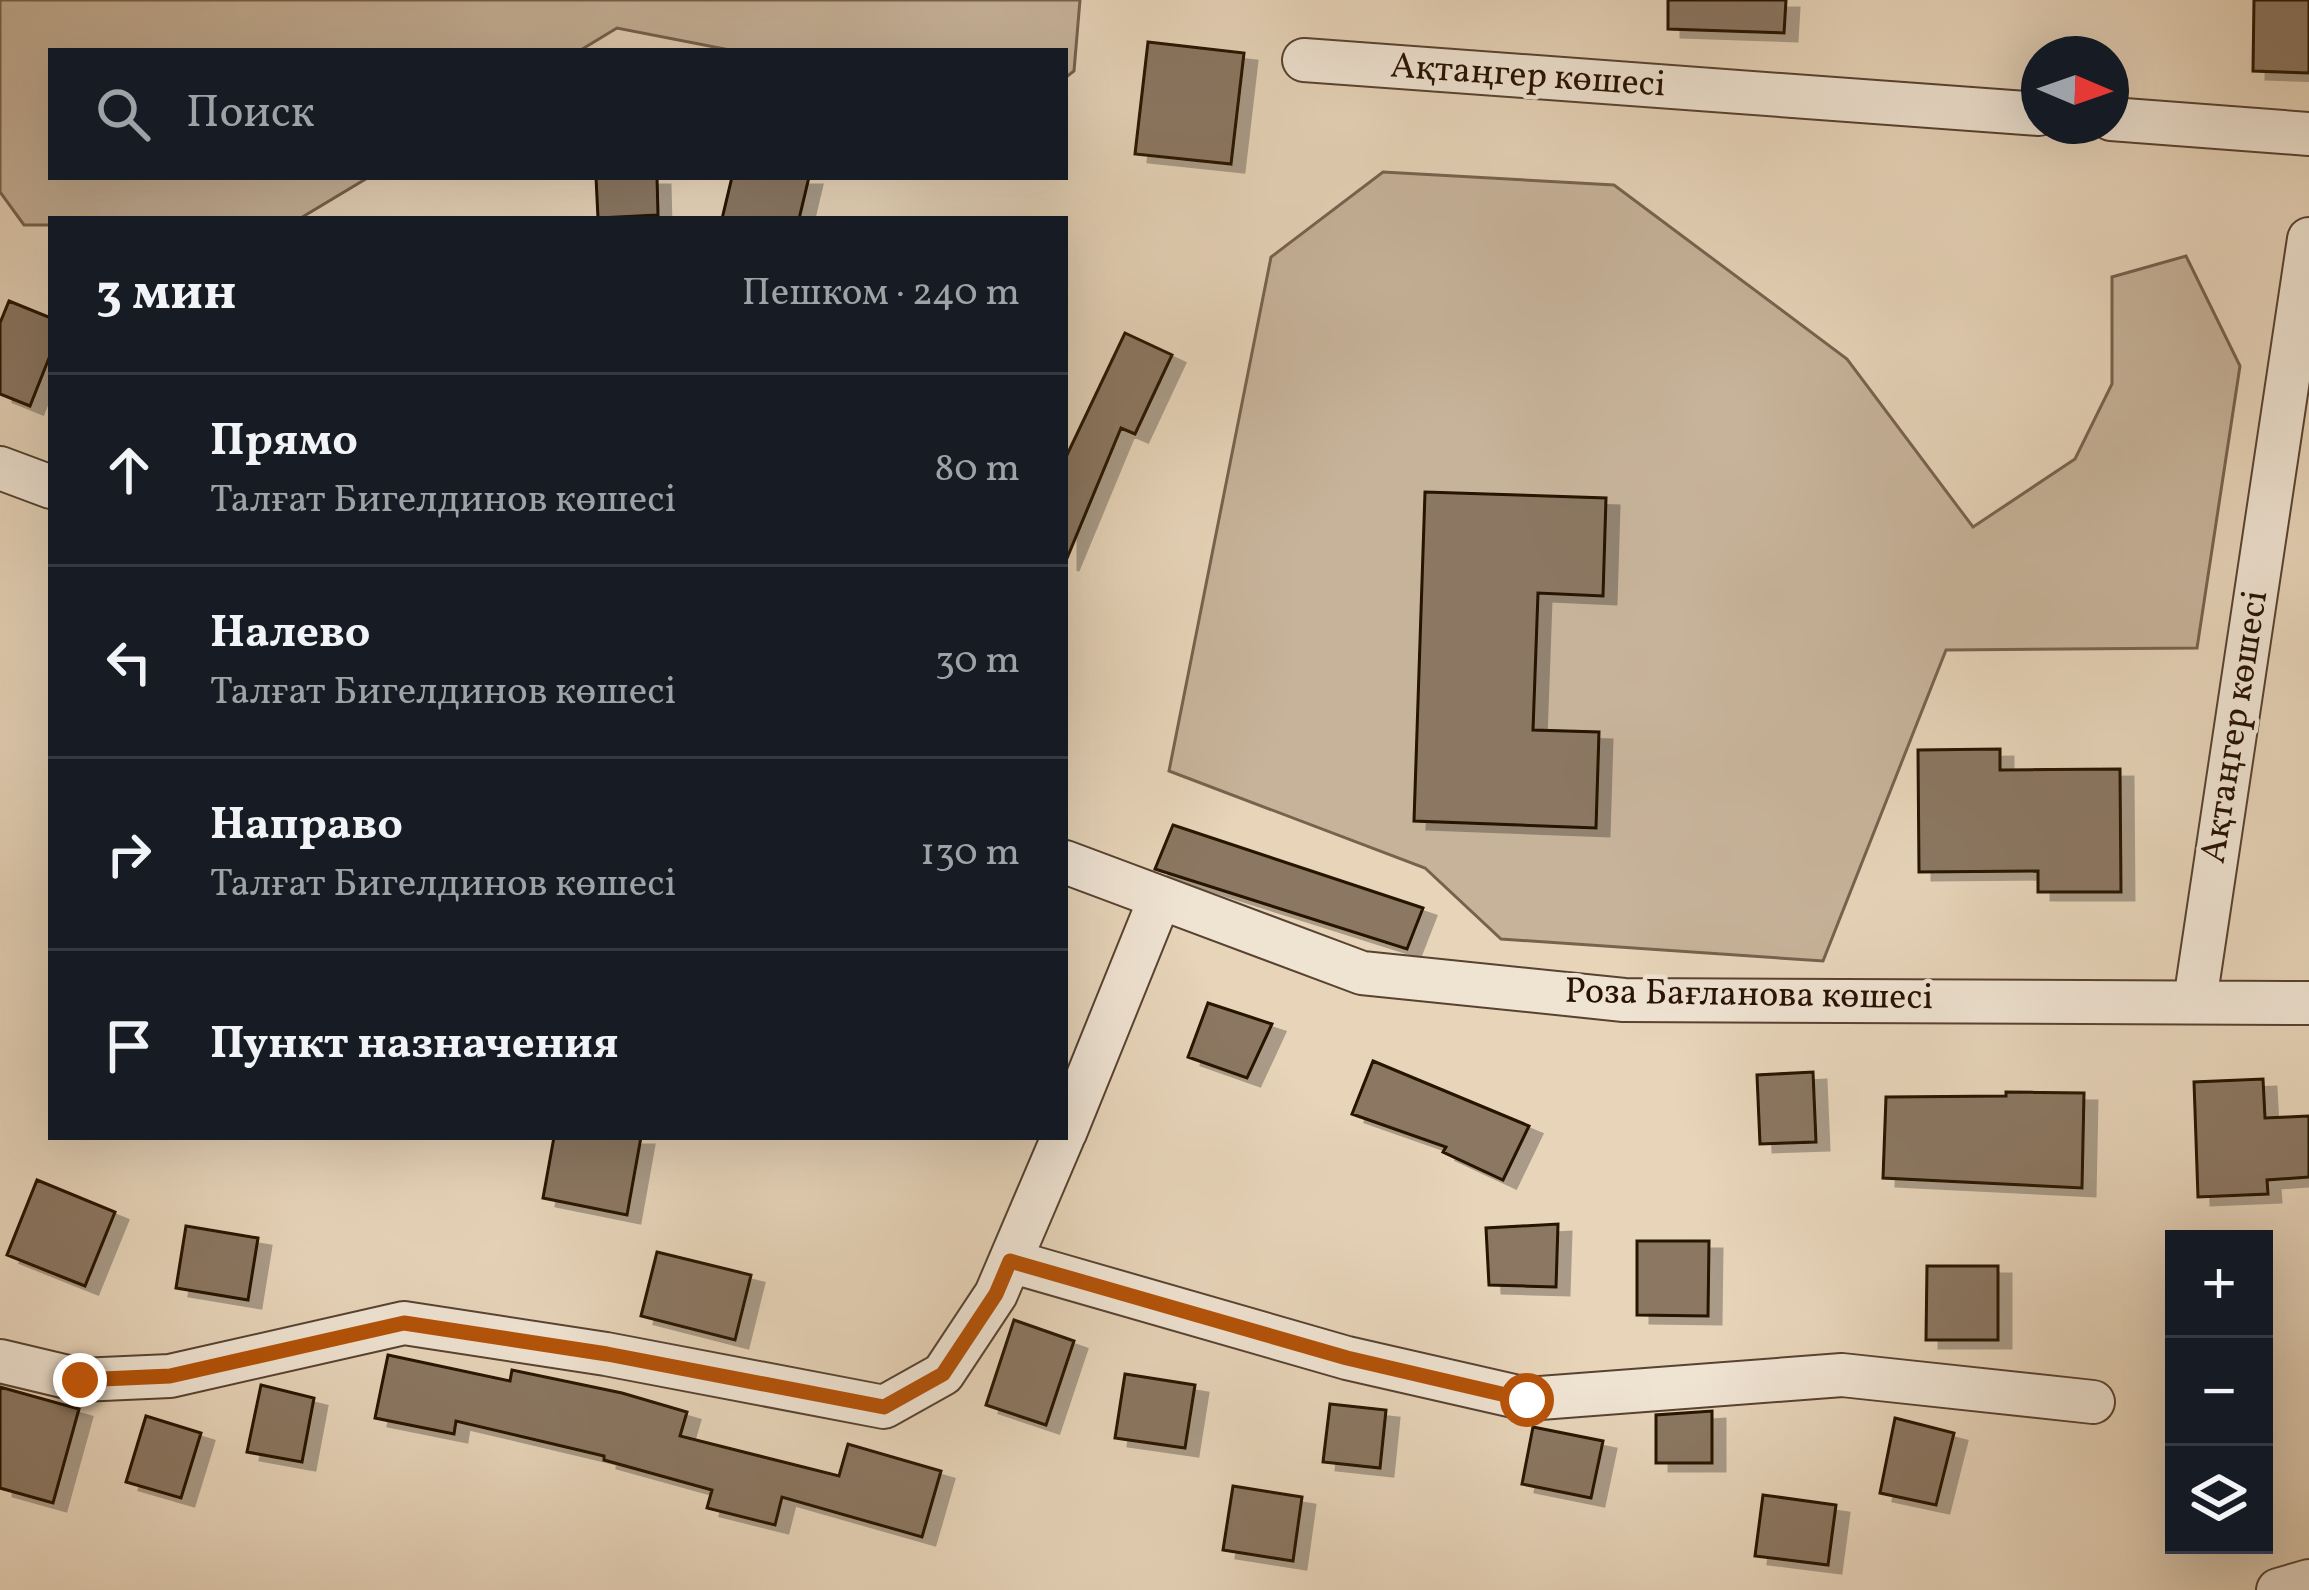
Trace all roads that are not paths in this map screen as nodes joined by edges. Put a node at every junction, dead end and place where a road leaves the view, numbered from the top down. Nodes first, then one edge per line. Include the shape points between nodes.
1 (1304, 60) dead end
2 (2021, 113) edge
3 (2129, 120) edge
4 (2309, 134) edge
5 (2309, 239) edge
6 (0, 468) edge
7 (48, 486) edge
8 (1068, 863) edge
9 (1160, 898) junction
10 (2195, 1001) junction
11 (2309, 1003) edge
12 (1068, 1125) edge
13 (1062, 1140) edge
14 (1010, 1261) junction
15 (0, 1361) edge
16 (2093, 1402) dead end
17 (2309, 1581) edge
18 (2278, 1590) edge

1 - 2 street, Ақтаңгер көшесі
3 - 4 street
5 - 10 street, Ақтаңгер көшесі
6 - 7 street
8 - 9 street, Роза Бағланова көшесі
9 - 10 street, Роза Бағланова көшесі via 1362,973 1624,1000
9 - 12 street
10 - 11 street, Роза Бағланова көшесі
13 - 14 street
14 - 15 street via 943,1374 884,1407 404,1323 170,1376 80,1380
14 - 16 street via 1347,1358 1527,1400 1843,1375
17 - 18 street

